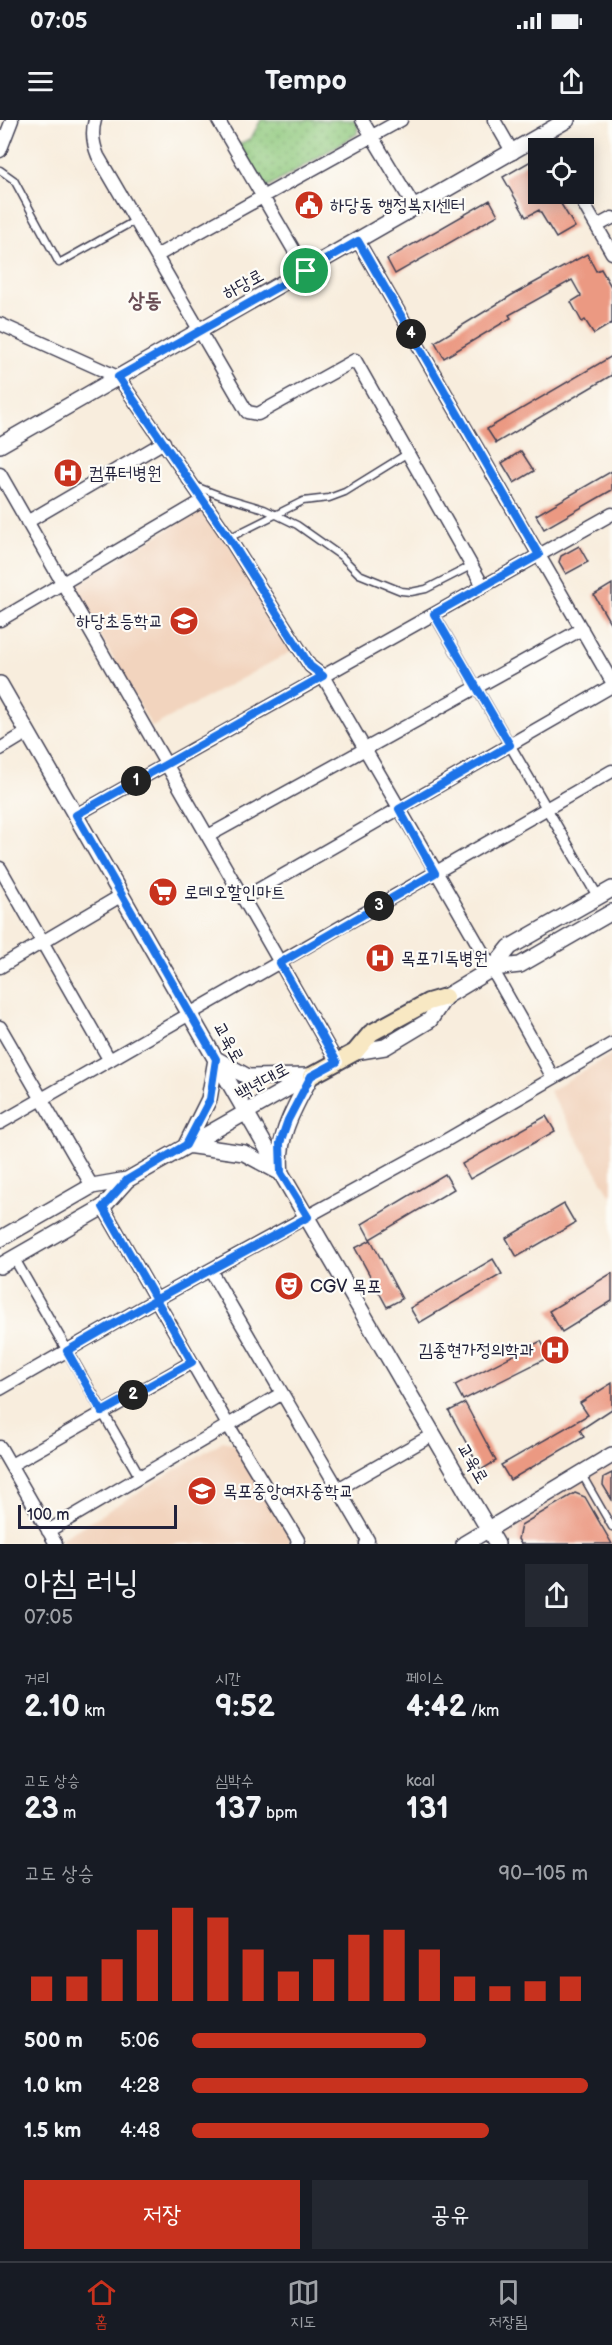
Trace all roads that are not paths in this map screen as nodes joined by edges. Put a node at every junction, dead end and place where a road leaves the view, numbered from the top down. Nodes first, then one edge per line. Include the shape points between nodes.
1 (12, 120) edge
2 (95, 120) edge
3 (218, 120) edge
4 (362, 120) edge
5 (401, 120) edge
6 (494, 120) edge
7 (567, 120) edge
8 (543, 135) junction
9 (372, 136) junction
10 (545, 138) edge
11 (0, 151) edge
12 (513, 153) junction
13 (0, 170) edge
14 (262, 196) junction
15 (584, 204) edge
16 (415, 208) junction
17 (612, 218) edge
18 (136, 220) junction
19 (597, 226) junction
20 (358, 241) junction
21 (612, 253) edge
22 (158, 255) junction
23 (306, 271) junction
24 (0, 324) edge
25 (201, 330) junction
26 (118, 377) junction
27 (164, 442) junction
28 (0, 445) edge
29 (408, 453) junction
30 (0, 474) edge
31 (193, 485) junction
32 (204, 500) junction
33 (273, 514) junction
34 (612, 514) edge
35 (27, 522) junction
36 (229, 538) junction
37 (539, 555) junction
38 (472, 566) junction
39 (63, 583) junction
40 (483, 586) junction
41 (434, 614) junction
42 (0, 620) edge
43 (582, 629) junction
44 (323, 676) junction
45 (0, 684) edge
46 (612, 684) edge
47 (476, 688) junction
48 (28, 732) junction
49 (510, 745) junction
50 (0, 749) edge
51 (365, 749) junction
52 (166, 764) junction
53 (612, 771) edge
54 (399, 809) junction
55 (546, 809) junction
56 (76, 815) junction
57 (208, 836) junction
58 (0, 868) edge
59 (435, 873) junction
60 (612, 889) edge
61 (122, 895) junction
62 (598, 897) junction
63 (244, 898) junction
64 (612, 912) edge
65 (42, 942) junction
66 (280, 963) junction
67 (0, 967) edge
68 (493, 968) junction
69 (445, 997) joint
70 (191, 1014) junction
71 (0, 1027) edge
72 (3, 1041) edge
73 (612, 1044) edge
74 (110, 1059) junction
75 (216, 1059) junction
76 (337, 1062) junction
77 (311, 1076) junction
78 (552, 1078) junction
79 (42, 1098) junction
80 (246, 1112) junction
81 (0, 1123) edge
82 (186, 1145) junction
83 (281, 1173) junction
84 (127, 1180) junction
85 (92, 1186) junction
86 (103, 1207) junction
87 (308, 1217) junction
88 (0, 1239) edge
89 (14, 1258) junction
90 (0, 1266) edge
91 (210, 1270) junction
92 (157, 1299) junction
93 (67, 1351) junction
94 (192, 1362) junction
95 (0, 1389) edge
96 (281, 1394) junction
97 (102, 1412) junction
98 (228, 1425) junction
99 (434, 1434) junction
100 (0, 1447) edge
101 (612, 1455) edge
102 (10, 1465) junction
103 (581, 1473) junction
104 (140, 1477) junction
105 (338, 1489) junction
106 (612, 1527) edge
107 (488, 1528) junction
108 (48, 1531) junction
109 (56, 1544) edge
110 (297, 1544) edge
111 (366, 1544) edge
112 (464, 1544) edge
113 (497, 1544) edge

1 - 11 street
2 - 18 street via 93,143
3 - 14 street
4 - 9 street
5 - 9 street
6 - 12 street
7 - 8 street, 하당로
8 - 10 street
8 - 12 street, 하당로
9 - 14 street
9 - 16 street
12 - 16 street, 하당로
13 - 18 lane via 14,180 59,263
14 - 22 street
14 - 23 street
15 - 19 street
16 - 20 street, 하당로
17 - 19 street
18 - 22 street
19 - 21 street
20 - 23 street, 하당로
20 - 37 street
22 - 25 street
23 - 25 street, 하당로
24 - 26 street
25 - 26 street, 하당로
25 - 29 street via 247,412 258,414 355,360
26 - 27 street
26 - 28 street, 하당로
27 - 31 street
27 - 35 street
29 - 33 lane via 345,492 303,501
29 - 38 street
30 - 35 street
31 - 32 street
31 - 33 lane
32 - 36 street
32 - 39 street
33 - 36 lane
33 - 38 lane via 313,535 359,574 401,591 426,589
34 - 37 street
35 - 39 street
36 - 44 street via 310,666
37 - 40 street
37 - 43 street
38 - 40 street
39 - 42 street
39 - 52 street
40 - 41 street
41 - 44 street
41 - 47 street
43 - 46 street
43 - 47 street
44 - 51 street
44 - 52 street
45 - 48 street, 교육로
46 - 49 street
47 - 49 street
47 - 51 street
48 - 50 street
48 - 56 street, 교육로
49 - 54 street
49 - 55 street
51 - 54 street
51 - 57 street
52 - 56 street
52 - 57 street
53 - 55 street
54 - 59 street
54 - 63 street
55 - 59 street
55 - 62 street
56 - 61 street, 교육로
57 - 63 street
58 - 65 street
59 - 66 street
59 - 68 street
60 - 62 street, 백년대로
61 - 65 street
61 - 70 street, 교육로
62 - 68 street, 백년대로 via 510,947
63 - 66 street
64 - 68 street, 백년대로 via 520,965
65 - 67 street
65 - 74 street
66 - 70 street
66 - 76 street
68 - 69 street, 백년대로
68 - 78 street
69 - 76 main road, 백년대로 via 371,1033 355,1052
70 - 74 street
70 - 75 street, 교육로
71 - 72 street
72 - 79 street
73 - 78 street
74 - 79 street
75 - 77 street via 248,1077
75 - 80 street, 교육로
75 - 82 street via 210,1099
76 - 77 main road, 백년대로
77 - 80 street, 백년대로
77 - 83 street via 283,1133
78 - 87 street
79 - 81 street
79 - 85 street
80 - 82 street, 백년대로
80 - 83 street, 교육로
82 - 83 street via 244,1153
82 - 84 street, 백년대로
83 - 87 street, 교육로
84 - 85 street, 백년대로
84 - 86 street, 백년대로
85 - 88 street, 백년대로
86 - 89 street, 백년대로
86 - 92 street
87 - 91 street
87 - 99 street, 교육로
89 - 90 street, 백년대로
89 - 93 street
91 - 92 street
91 - 96 street
92 - 93 street
92 - 94 street
93 - 95 street
93 - 97 street
94 - 97 street
94 - 98 street
96 - 98 street
96 - 105 street
97 - 102 street
97 - 104 street
98 - 104 street
98 - 110 street
99 - 105 street
99 - 107 street, 교육로
100 - 102 street
101 - 103 street
102 - 108 street
103 - 106 lane
103 - 107 street
104 - 108 street
105 - 111 street via 369,1540
107 - 112 street
107 - 113 street, 교육로
108 - 109 street

